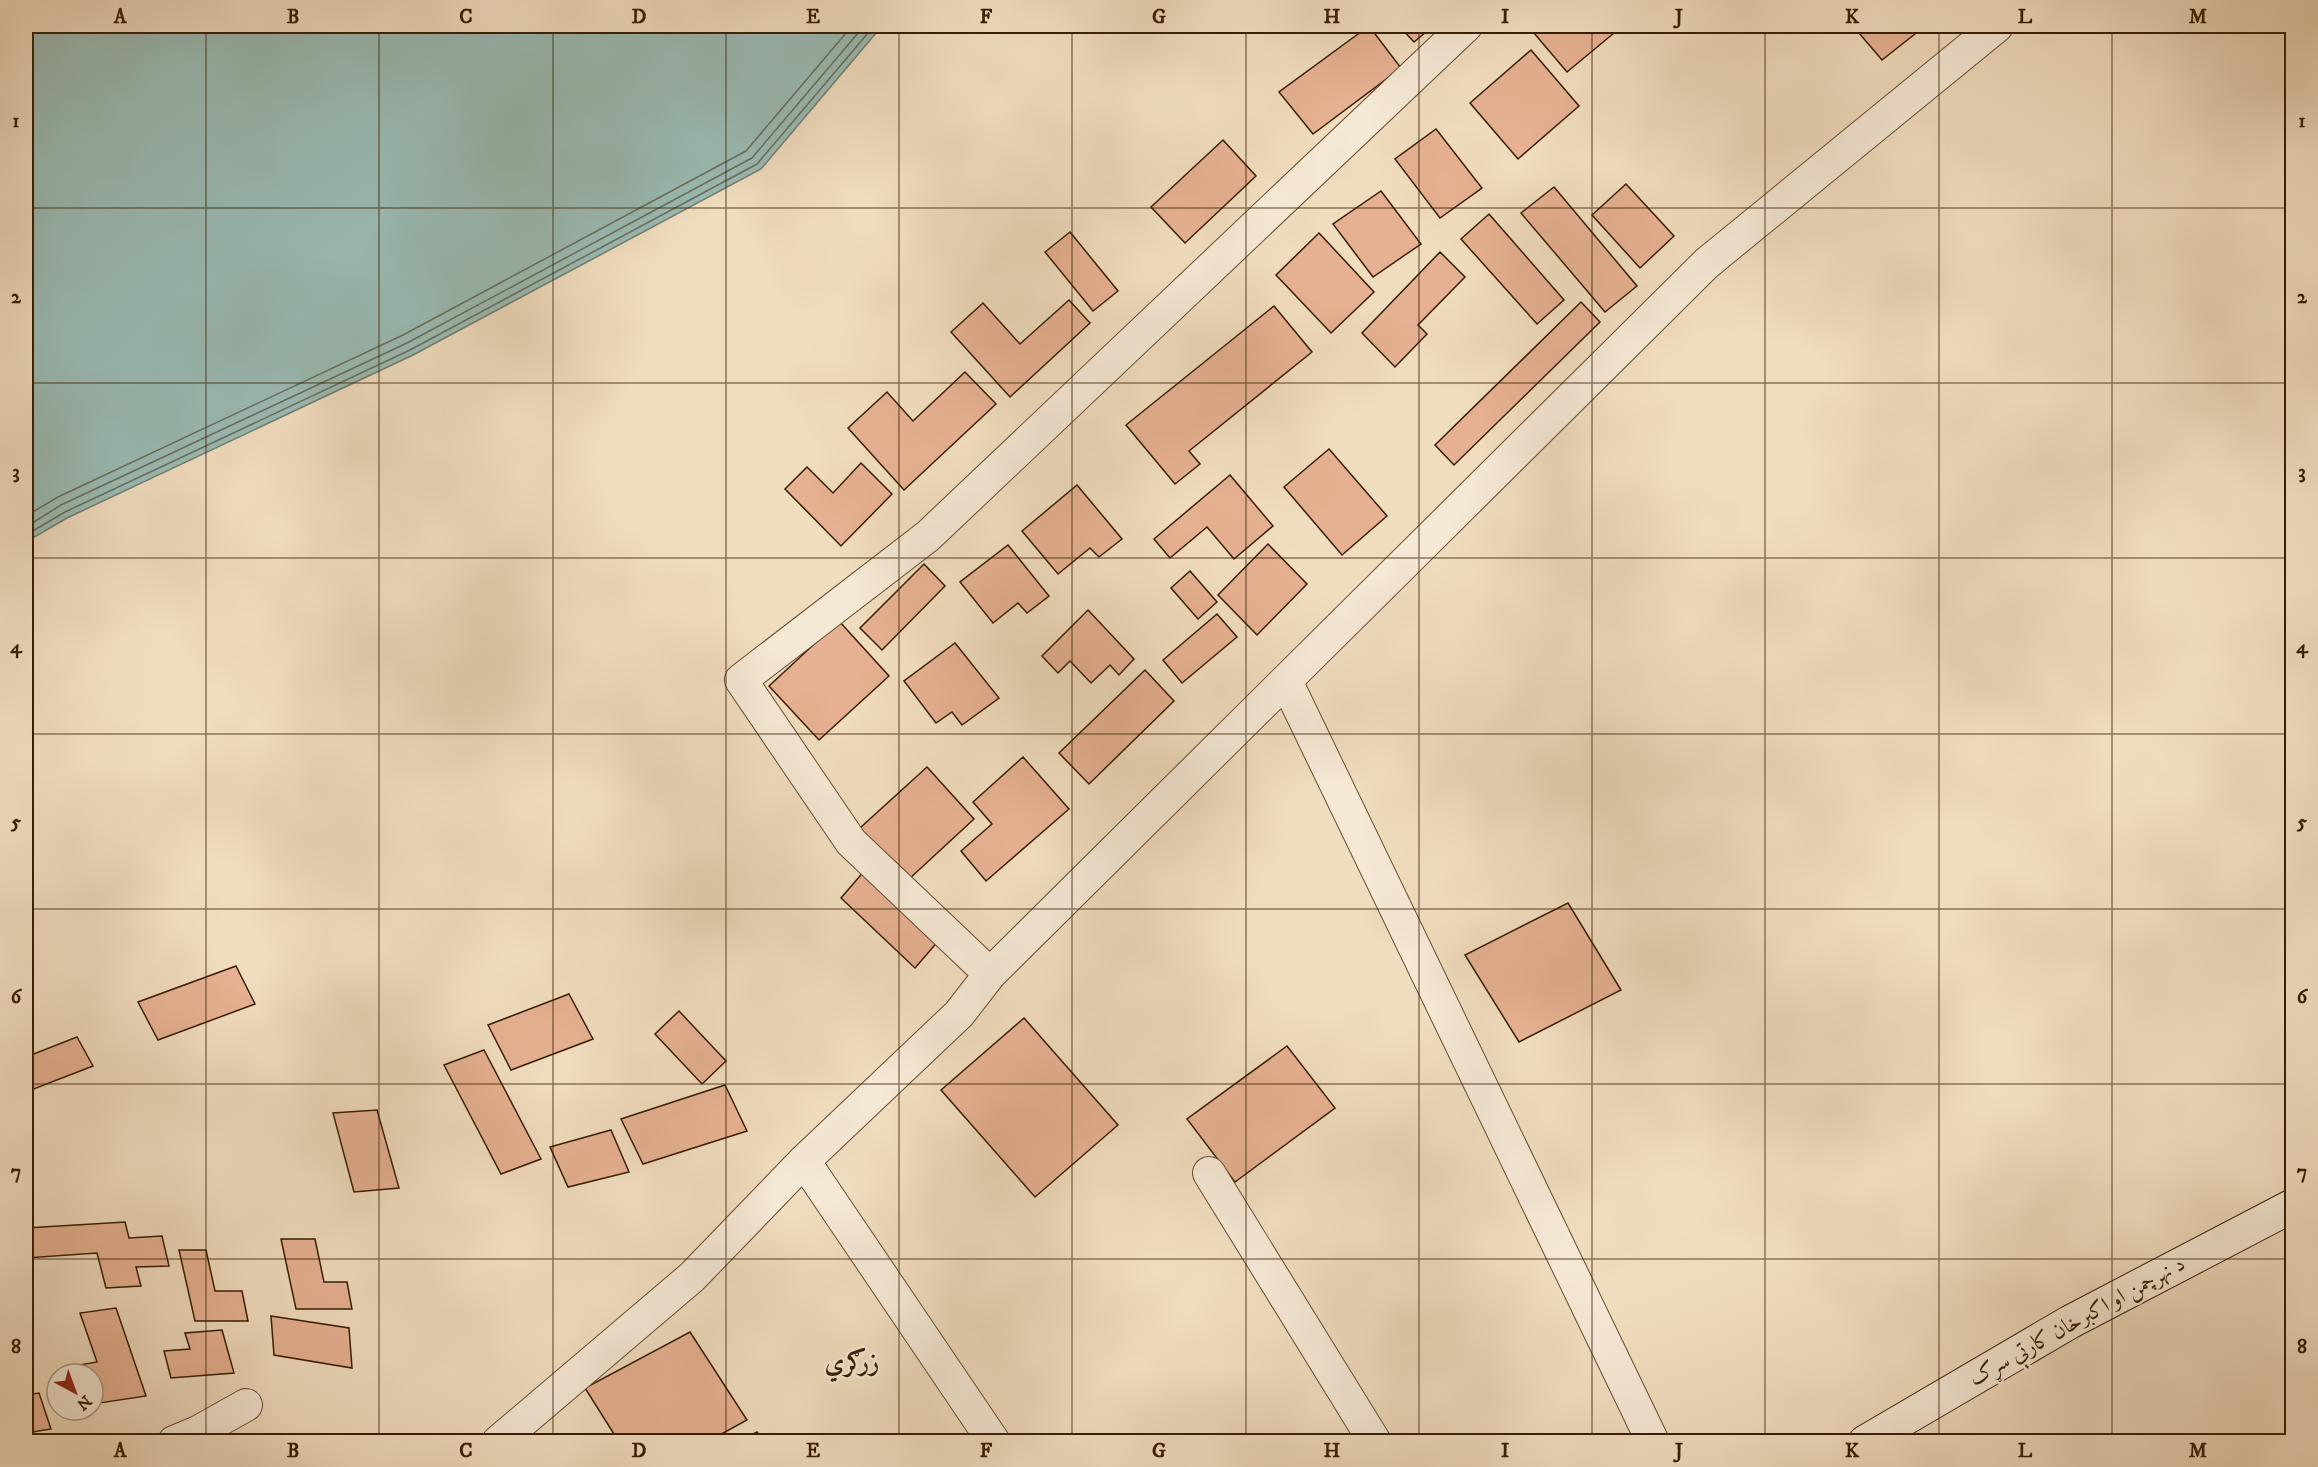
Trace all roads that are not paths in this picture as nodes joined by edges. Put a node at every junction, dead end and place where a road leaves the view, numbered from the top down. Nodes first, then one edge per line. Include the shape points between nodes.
1 (1466, 26) edge
2 (1997, 26) edge
3 (1286, 681) junction
4 (990, 974) junction
5 (804, 1161) junction
6 (1209, 1173) dead end
7 (2292, 1206) edge
8 (246, 1405) dead end
9 (192, 1438) edge
10 (498, 1442) edge
11 (994, 1442) edge
12 (1375, 1442) edge
13 (1653, 1442) edge
14 (1865, 1442) edge

1 - 4 street via 928,536 741,680 851,842
2 - 3 street via 1707,264
3 - 4 street
3 - 13 street
4 - 5 street via 959,1014
5 - 10 street via 692,1277
5 - 11 street
6 - 12 street
7 - 14 main road, د نهرچمن او اکبرخان کارتې سړک via 2070,1322
8 - 9 street

